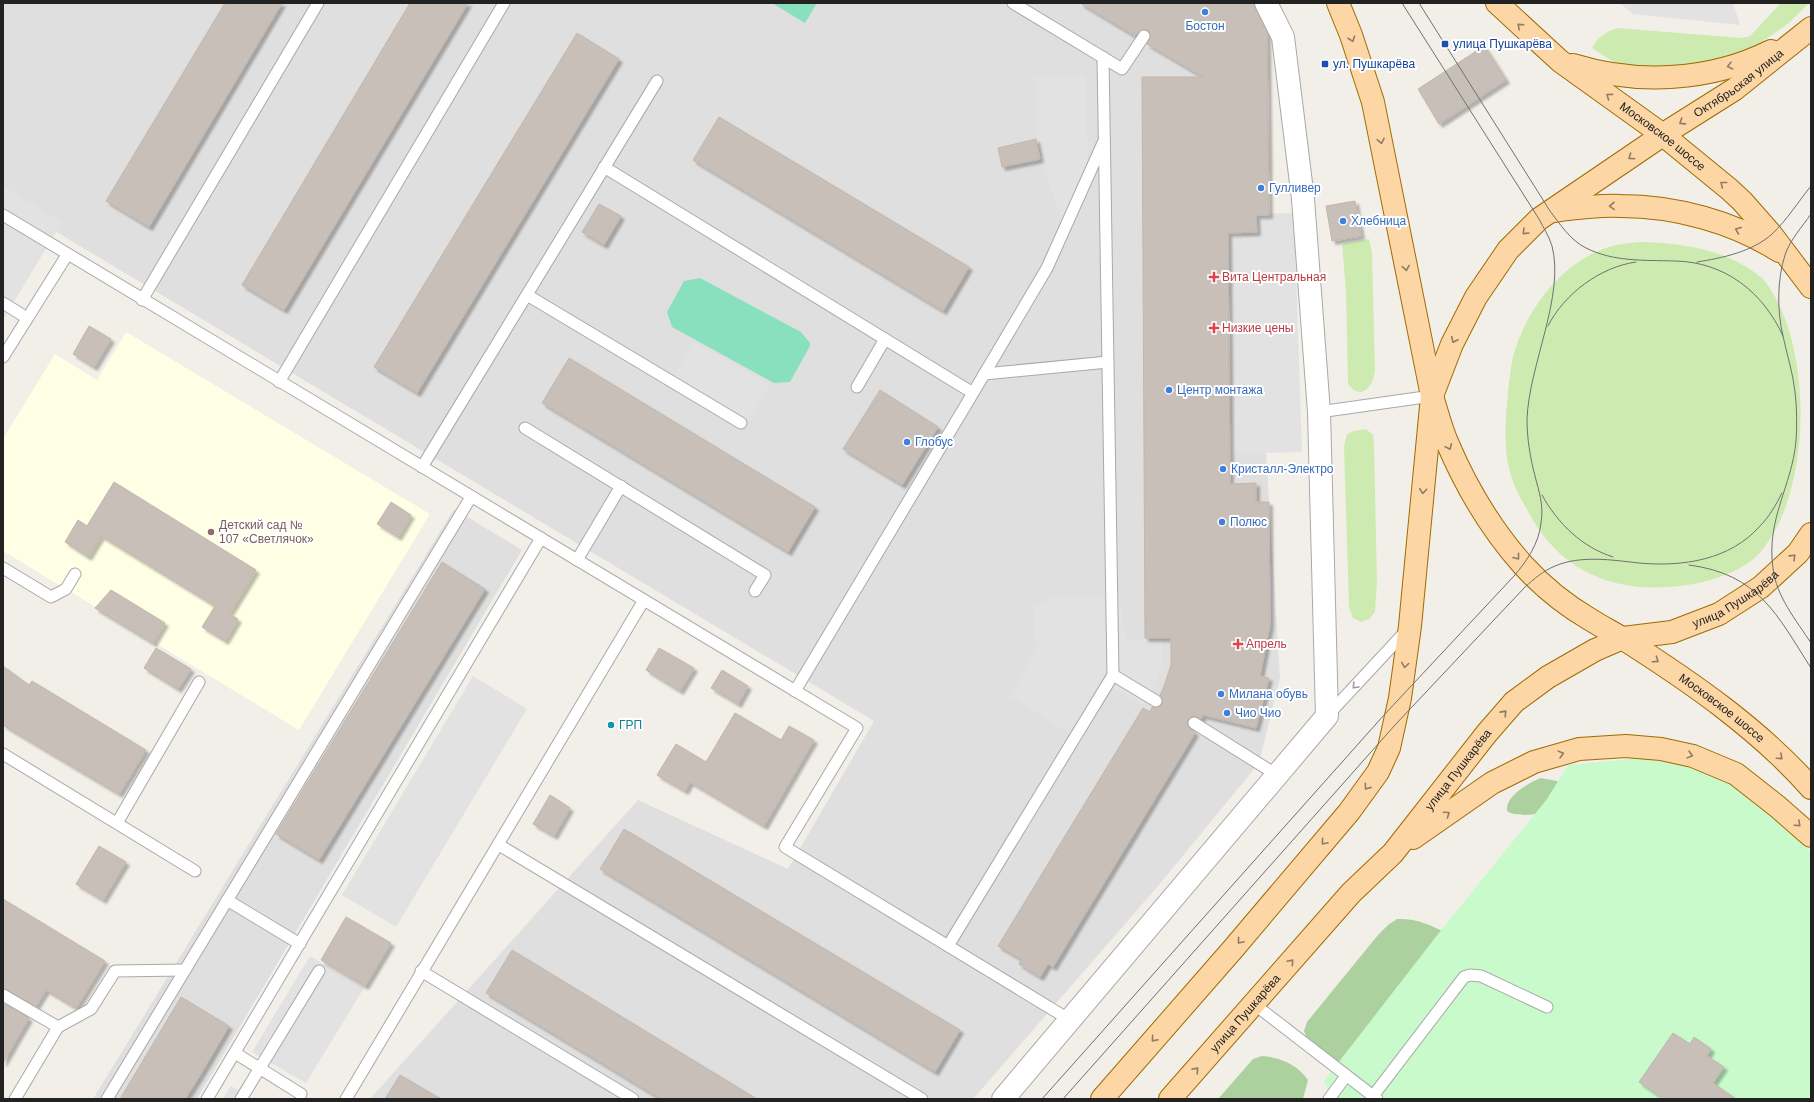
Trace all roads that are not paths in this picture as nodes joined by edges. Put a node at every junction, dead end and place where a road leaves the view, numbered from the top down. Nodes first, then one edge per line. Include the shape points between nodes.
1 (318, 3) edge
2 (504, 3) edge
3 (1013, 3) edge
4 (1266, 3) edge
5 (1338, 3) edge
6 (1502, 5) edge
7 (1808, 31) edge
8 (1144, 36) dead end
9 (1103, 57) junction
10 (1560, 61) junction
11 (658, 81) dead end
12 (1663, 135) junction
13 (1104, 140) junction
14 (604, 167) junction
15 (1550, 211) junction
16 (3, 215) edge
17 (1785, 254) junction
18 (67, 255) junction
19 (1811, 287) edge
20 (527, 295) junction
21 (142, 300) junction
22 (3, 304) edge
23 (27, 318) junction
24 (885, 339) junction
25 (3, 357) edge
26 (1108, 362) junction
27 (984, 374) junction
28 (280, 382) junction
29 (857, 387) dead end
30 (973, 392) junction
31 (1432, 396) junction
32 (1319, 412) junction
33 (741, 423) dead end
34 (525, 428) dead end
35 (422, 467) junction
36 (621, 486) junction
37 (471, 497) junction
38 (1811, 534) edge
39 (541, 538) junction
40 (577, 560) junction
41 (3, 568) edge
42 (75, 574) dead end
43 (755, 591) dead end
44 (644, 600) junction
45 (1410, 626) junction
46 (1623, 638) junction
47 (1113, 674) junction
48 (199, 682) dead end
49 (794, 691) junction
50 (1156, 701) dead end
51 (1327, 716) junction
52 (1194, 723) dead end
53 (3, 754) edge
54 (1277, 775) junction
55 (1811, 788) edge
56 (116, 823) junction
57 (1811, 836) edge
58 (499, 845) junction
59 (1393, 853) junction
60 (195, 871) dead end
61 (227, 900) junction
62 (300, 944) junction
63 (948, 946) junction
64 (185, 970) junction
65 (319, 971) dead end
66 (421, 971) junction
67 (3, 994) edge
68 (1254, 1004) junction
69 (1547, 1007) dead end
70 (1070, 1020) junction
71 (58, 1027) junction
72 (235, 1053) junction
73 (260, 1069) junction
74 (1346, 1076) junction
75 (300, 1094) dead end
76 (1375, 1098) edge
77 (15, 1099) edge
78 (107, 1099) edge
79 (207, 1099) edge
80 (241, 1099) edge
81 (346, 1099) edge
82 (633, 1099) edge
83 (922, 1099) edge
84 (1002, 1099) edge
85 (1102, 1099) edge
86 (1170, 1099) edge
87 (1328, 1099) edge

1 - 21 lane
2 - 28 lane
3 - 9 lane
4 - 32 street via 1284,44 1303,199
5 -> 31 main road via 1373,102
10 -> 6 main road, Московское шоссе
7 -> 10 main road via 1739,64 1680,76 1619,75 1589,70
7 -> 12 main road, Октябрьская улица via 1735,88
8 - 9 lane via 1122,69
9 - 13 lane
12 -> 10 main road, Московское шоссе
11 - 14 lane
12 -> 15 main road, Октябрьская улица
17 -> 12 main road, Московское шоссе via 1742,201
13 - 26 lane
13 - 27 lane via 1046,268
14 - 20 lane
14 - 24 lane
17 -> 15 main road via 1763,240 1733,228 1699,217 1664,210 1596,206
15 -> 31 main road, Октябрьская улица via 1508,250 1476,297 1452,344
16 - 18 lane
17 - 19 main road, Московское шоссе
18 - 21 lane
18 - 23 lane
20 - 33 lane
20 - 35 lane
21 - 28 lane
22 - 23 lane
23 - 25 lane
24 - 29 lane
24 - 30 lane
26 - 27 lane
26 - 47 lane
27 - 30 lane
28 - 35 lane
30 - 49 lane
31 - 32 lane
31 -> 45 main road
31 -> 46 main road, Московское шоссе via 1447,441 1466,482 1494,528 1524,565 1559,598 1590,620
32 - 51 street
34 - 36 lane
35 - 37 lane
36 - 40 lane
36 - 43 lane via 765,575
37 - 39 lane
37 - 61 lane
46 -> 38 main road, улица Пушкарёва via 1672,632 1719,614 1761,588 1798,553
39 - 40 lane
39 - 62 lane
40 - 44 lane
41 - 42 lane via 51,597 66,588
44 - 49 lane
44 - 58 lane
45 -> 51 lane
45 -> 85 main road via 1395,726 1378,772 1344,818
46 -> 55 main road, Московское шоссе via 1732,714
59 -> 46 main road, улица Пушкарёва via 1487,732 1514,702 1548,677 1595,650
47 - 50 lane
47 - 63 lane
48 - 56 lane
49 - 63 lane via 857,728 785,847
51 - 54 street
52 - 54 lane
53 - 56 lane
54 - 70 street
56 - 60 lane
59 -> 57 main road via 1492,783 1534,762 1579,749 1626,746 1661,749 1693,756 1736,774
58 - 66 lane
58 - 83 lane
68 -> 59 main road, улица Пушкарёва via 1351,893
61 - 62 lane
61 - 64 lane
62 - 72 lane
63 - 70 lane
64 - 71 lane via 115,971 91,1009
64 - 78 lane
65 - 73 lane
66 - 81 lane
66 - 82 lane
67 - 71 lane
68 - 74 lane
86 -> 68 main road, улица Пушкарёва
69 - 76 lane via 1481,976 1464,977
70 - 84 street
71 - 77 lane
72 - 73 lane
72 - 79 lane
73 - 75 lane
73 - 80 lane
74 - 76 lane
74 - 87 lane

